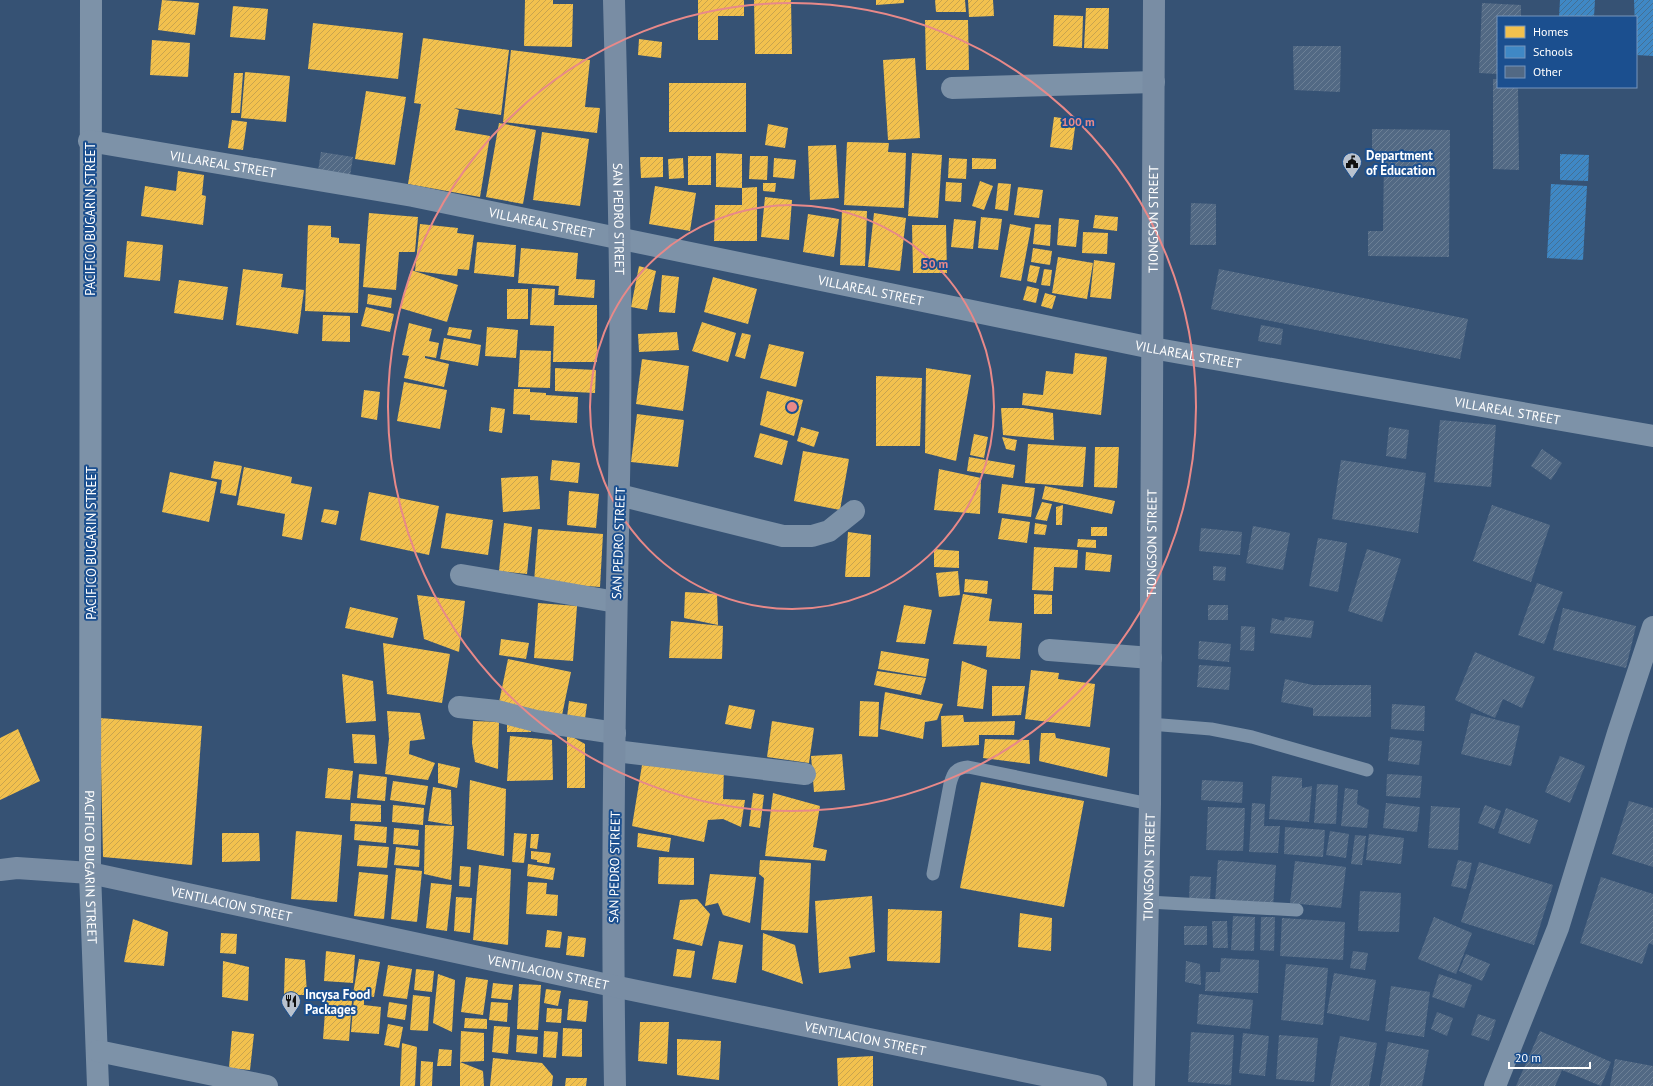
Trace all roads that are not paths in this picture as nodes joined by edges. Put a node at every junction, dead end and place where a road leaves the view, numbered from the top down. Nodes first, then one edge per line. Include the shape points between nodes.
1 (91, 0) edge
2 (614, 0) edge
3 (1154, 0) edge
4 (1154, 82) junction
5 (952, 88) dead end
6 (89, 141) junction
7 (620, 238) junction
8 (1152, 348) junction
9 (1653, 436) edge
10 (619, 495) junction
11 (854, 511) dead end
12 (461, 575) dead end
13 (616, 602) junction
14 (1653, 627) edge
15 (1049, 650) dead end
16 (1151, 658) junction
17 (459, 707) dead end
18 (1150, 724) junction
19 (615, 742) junction
20 (1368, 770) dead end
21 (806, 774) dead end
22 (1150, 804) junction
23 (0, 870) edge
24 (90, 873) junction
25 (932, 874) dead end
26 (1148, 902) junction
27 (1297, 910) dead end
28 (613, 986) junction
29 (98, 1051) junction
30 (98, 1086) edge
31 (267, 1086) edge
32 (615, 1086) edge
33 (1096, 1086) edge
34 (1144, 1086) edge
35 (1495, 1086) edge

1 - 6 street, PACIFICO BUGARIN STREET
2 - 7 street, SAN PEDRO STREET
3 - 4 street, TIONGSON STREET
4 - 5 street
4 - 8 street, TIONGSON STREET
6 - 7 street, VILLAREAL STREET via 413,196
6 - 24 street, PACIFICO BUGARIN STREET
7 - 8 street, VILLAREAL STREET
7 - 10 street, SAN PEDRO STREET
8 - 9 street, VILLAREAL STREET
8 - 16 street, TIONGSON STREET
10 - 11 street via 783,536 812,536 829,531
10 - 13 street, SAN PEDRO STREET
12 - 13 street
13 - 19 street, SAN PEDRO STREET
14 - 35 street via 1558,928
15 - 16 street
16 - 18 street, TIONGSON STREET
17 - 19 street via 497,711
18 - 20 lane via 1211,729 1252,737
18 - 22 street, TIONGSON STREET
19 - 21 street
19 - 28 street, SAN PEDRO STREET
22 - 25 lane via 968,767 959,768 953,772
22 - 26 street, TIONGSON STREET
23 - 24 street, VENTILACION STREET via 17,868
24 - 28 street, VENTILACION STREET
24 - 29 street, PACIFICO BUGARIN STREET
26 - 27 lane
26 - 34 street, TIONGSON STREET
28 - 32 street, SAN PEDRO STREET
28 - 33 street, VENTILACION STREET
29 - 30 street, PACIFICO BUGARIN STREET
29 - 31 street

